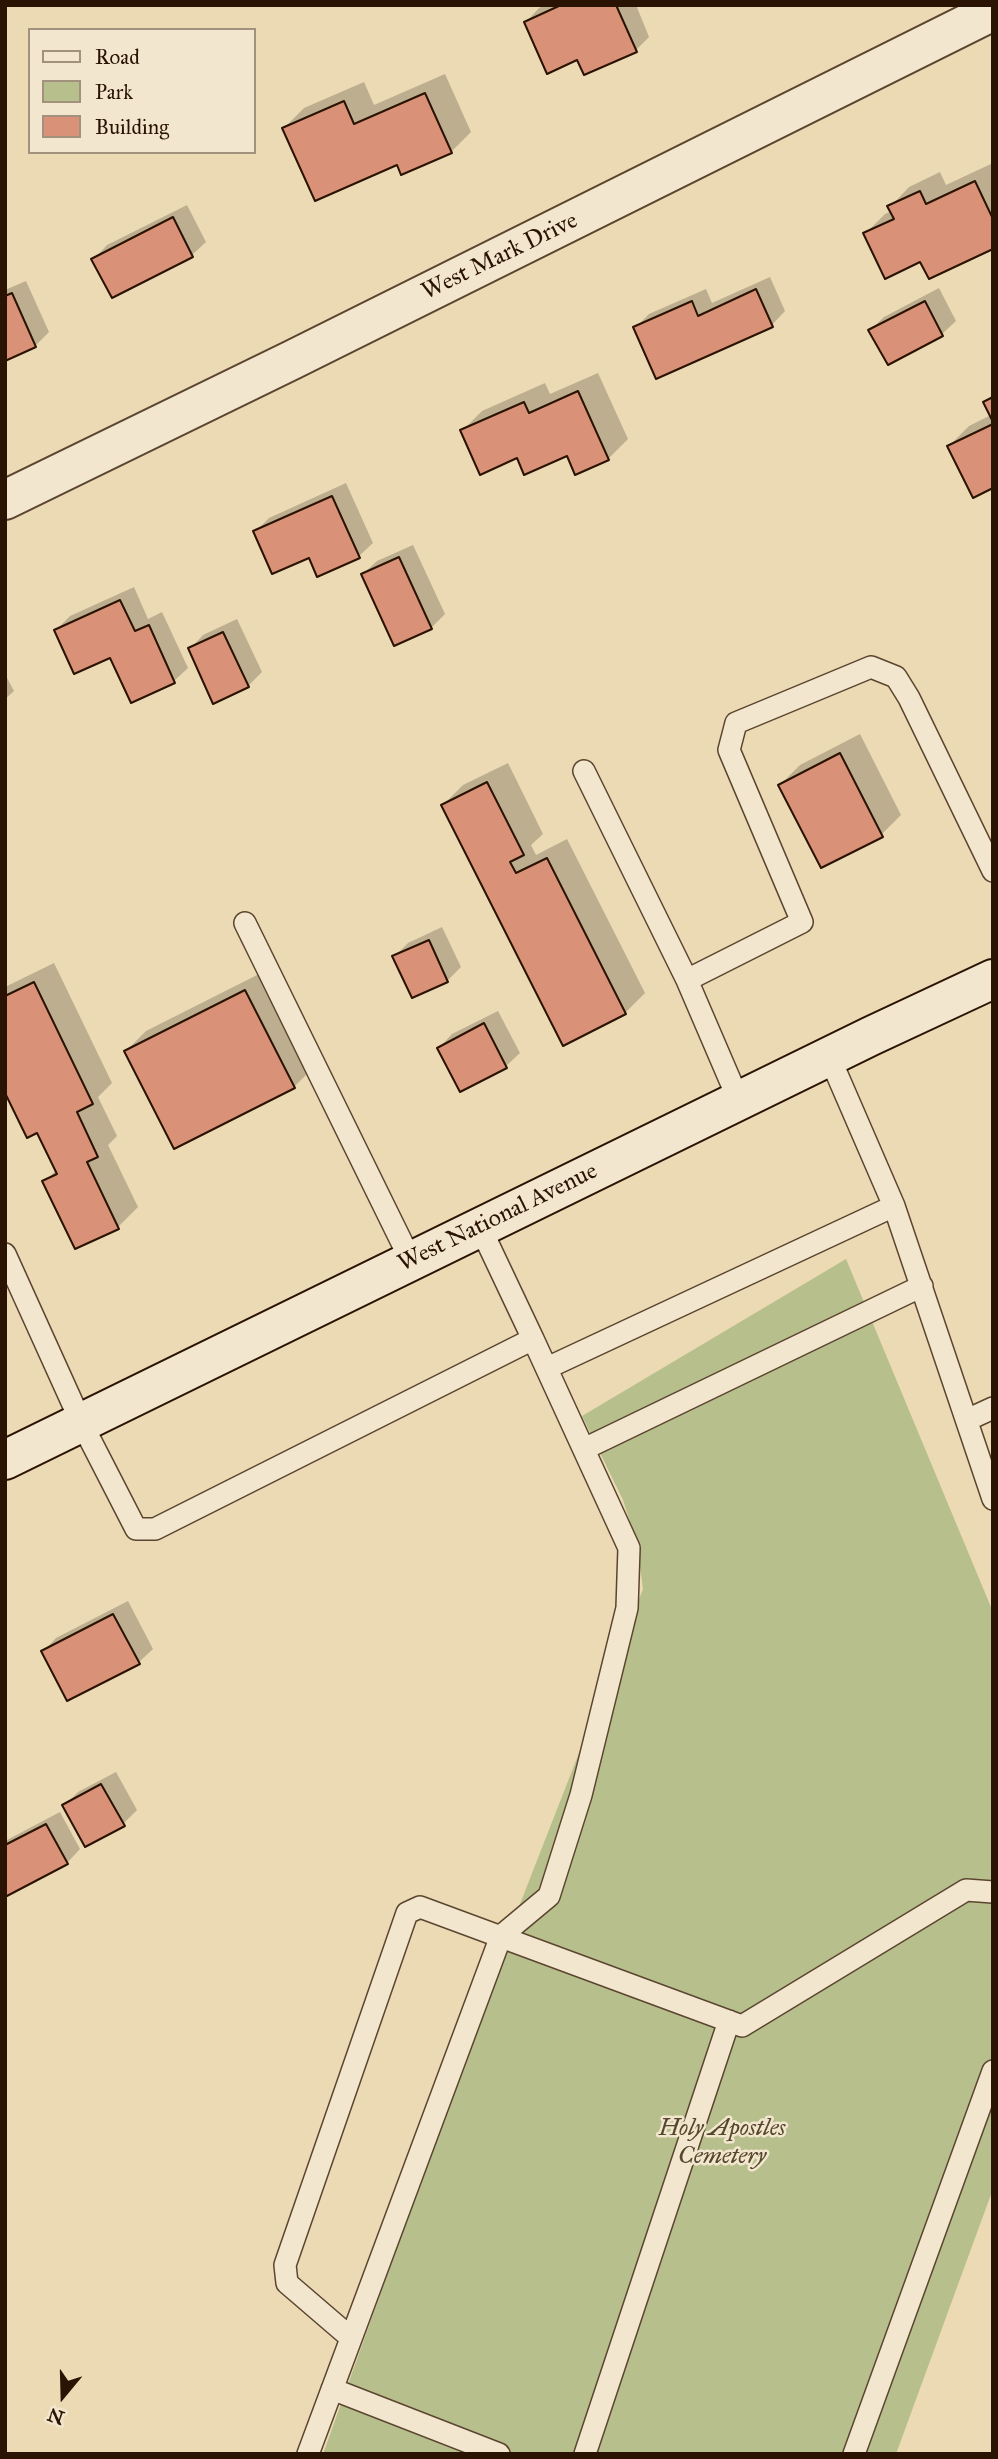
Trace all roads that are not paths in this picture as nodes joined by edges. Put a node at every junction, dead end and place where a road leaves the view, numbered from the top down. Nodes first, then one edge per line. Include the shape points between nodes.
1 (993, 11) edge
2 (5, 500) edge
3 (584, 771) dead end
4 (993, 872) edge
5 (245, 923) dead end
6 (993, 979) edge
7 (687, 980) junction
8 (829, 1056) junction
9 (739, 1101) junction
10 (894, 1206) junction
11 (480, 1227) junction
12 (5, 1254) edge
13 (411, 1261) junction
14 (922, 1286) junction
15 (533, 1339) junction
16 (547, 1368) junction
17 (993, 1408) edge
18 (967, 1420) junction
19 (81, 1422) junction
20 (584, 1449) junction
21 (5, 1460) edge
22 (993, 1499) edge
23 (993, 1892) edge
24 (501, 1936) junction
25 (729, 2021) junction
26 (993, 2071) edge
27 (351, 2338) junction
28 (332, 2389) junction
29 (308, 2454) edge
30 (499, 2454) edge
31 (585, 2454) edge
32 (854, 2454) edge

1 - 2 main road, West Mark Drive
3 - 7 lane
4 - 7 lane via 909,698 896,677 871,667 736,723 729,750 803,922
5 - 13 lane
6 - 8 main road, West National Avenue
7 - 9 lane
8 - 9 main road, West National Avenue
8 - 10 lane
9 - 11 main road, West National Avenue
10 - 14 lane
10 - 16 lane
11 - 13 main road, West National Avenue
11 - 15 lane
12 - 19 lane
13 - 19 main road, West National Avenue
14 - 18 lane
14 - 20 lane
15 - 16 lane
15 - 19 lane via 155,1529 136,1529
16 - 20 lane
17 - 18 lane
18 - 22 lane
19 - 21 main road, West National Avenue
20 - 24 lane via 629,1548 626,1608 581,1795 549,1896
23 - 25 lane via 965,1890 743,2026
24 - 25 lane
24 - 27 lane
24 - 27 lane via 421,1907 407,1913 285,2265 287,2283
25 - 31 lane
26 - 32 lane
27 - 28 lane
28 - 29 lane
28 - 30 lane

